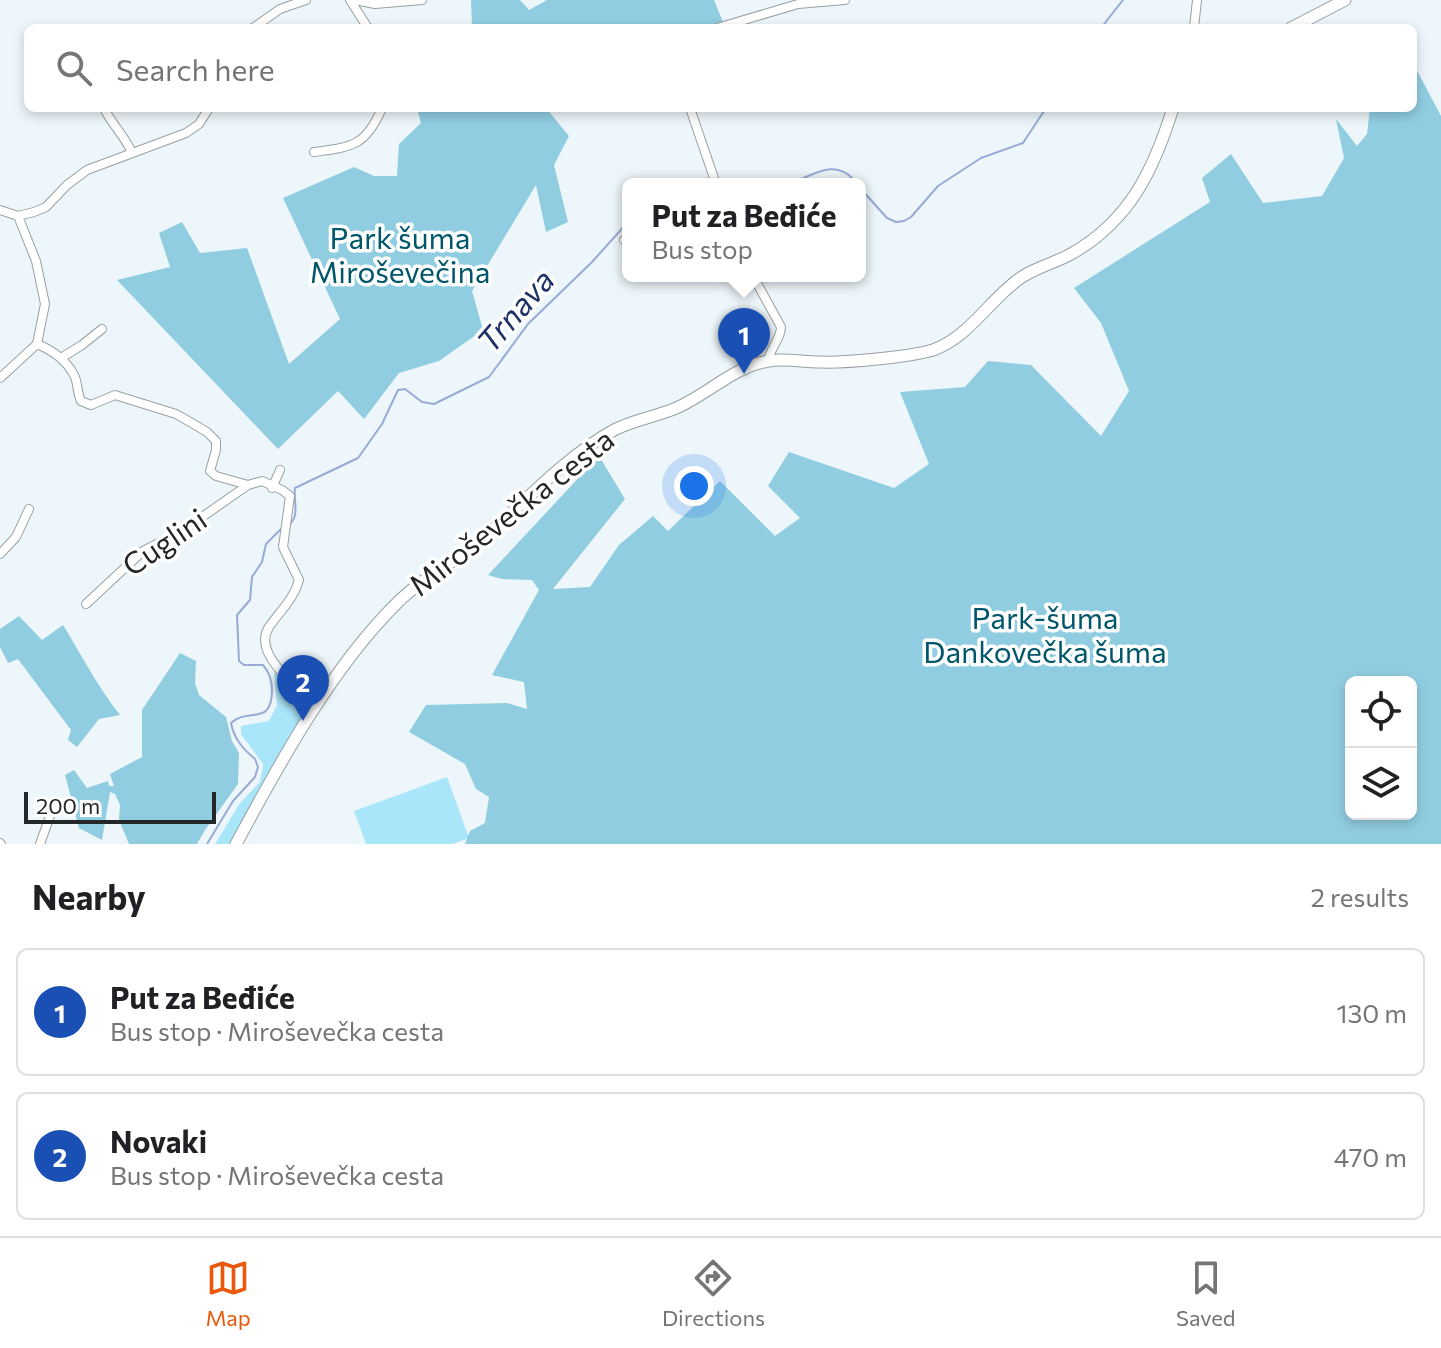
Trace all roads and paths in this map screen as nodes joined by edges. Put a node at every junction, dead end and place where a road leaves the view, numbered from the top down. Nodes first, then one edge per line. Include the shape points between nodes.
1 (306, 0) edge
2 (352, 0) edge
3 (422, 0) edge
4 (845, 0) edge
5 (1197, 0) edge
6 (1345, 0) edge
7 (259, 24) edge
8 (366, 24) edge
9 (730, 24) edge
10 (1194, 24) edge
11 (1299, 24) edge
12 (106, 112) edge
13 (206, 112) edge
14 (380, 112) edge
15 (691, 112) edge
16 (1172, 112) edge
17 (314, 152) dead end
18 (132, 153) junction
19 (714, 178) edge
20 (0, 210) edge
21 (18, 216) junction
22 (756, 282) edge
23 (102, 329) dead end
24 (37, 344) junction
25 (61, 358) junction
26 (768, 361) junction
27 (0, 378) edge
28 (280, 470) dead end
29 (248, 485) junction
30 (272, 488) junction
31 (29, 509) dead end
32 (0, 554) edge
33 (86, 604) dead end
34 (319, 704) junction
35 (50, 816) dead end
36 (40, 844) edge
37 (236, 844) edge

1 - 7 street
2 - 3 street
2 - 8 street
4 - 9 street via 798,4
5 - 10 street
6 - 11 main road
12 - 18 street
13 - 18 street via 186,133
14 - 17 street via 357,144
15 - 19 street
16 - 26 main road, Miroševečka cesta via 1156,160 1127,206 1073,253 1013,283 949,342 918,353
18 - 21 street via 87,170 46,207
20 - 21 street
21 - 24 street via 36,261 45,304
22 - 26 street via 781,327
23 - 25 street
24 - 25 street
24 - 27 street
25 - 29 street, Cuglini via 76,377 81,401 91,405 115,395 176,414 216,441 210,471
26 - 34 main road, Miroševečka cesta via 674,409 615,430 586,449 480,541 398,602
28 - 30 street
29 - 30 street, Cuglini via 262,481
29 - 33 street, Cuglini via 143,551
30 - 34 street via 290,496 283,547 299,580 267,630 265,643 287,677
31 - 32 street via 16,537
34 - 37 main road, Miroševečka cesta
35 - 36 street

